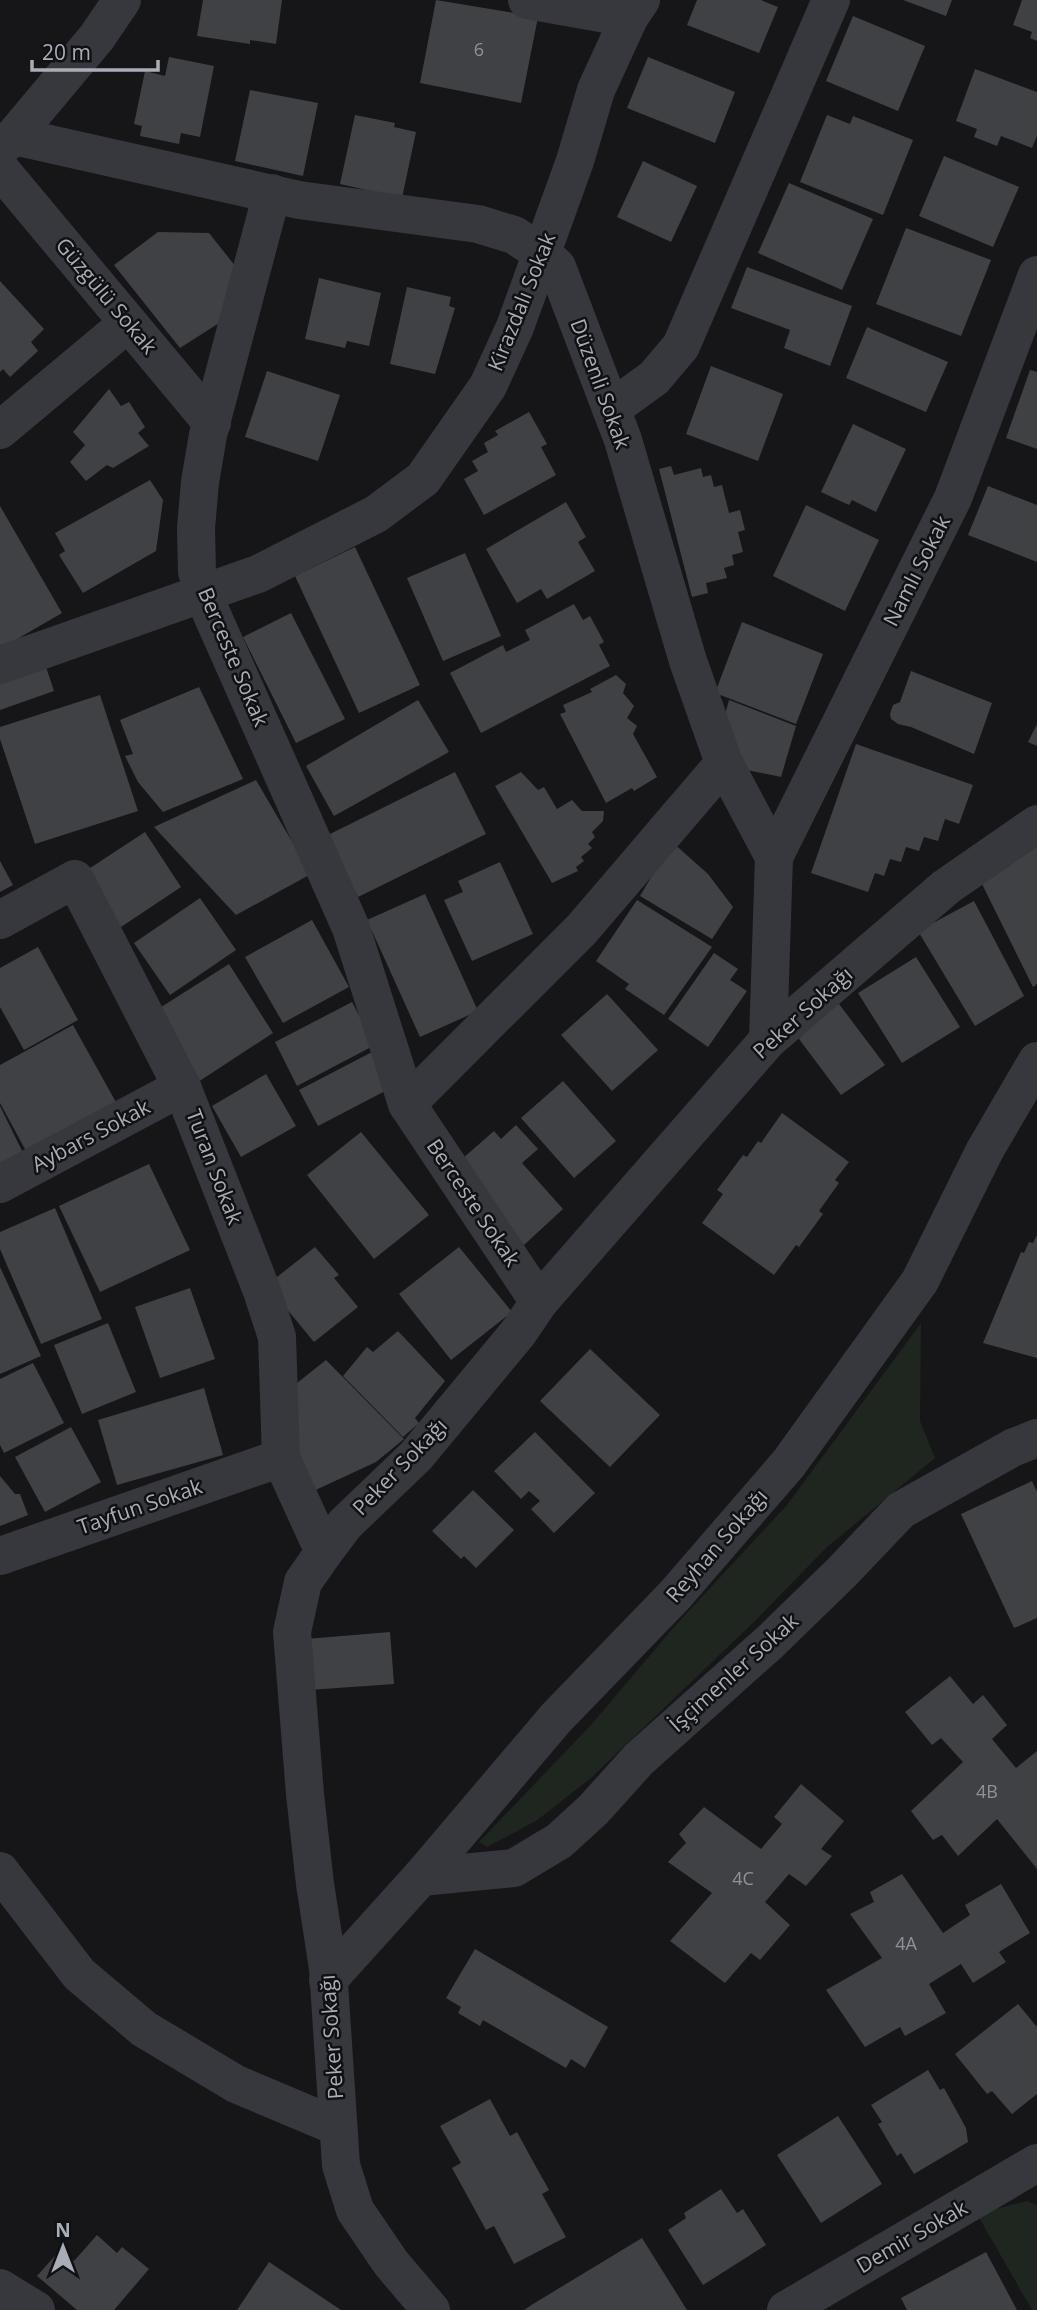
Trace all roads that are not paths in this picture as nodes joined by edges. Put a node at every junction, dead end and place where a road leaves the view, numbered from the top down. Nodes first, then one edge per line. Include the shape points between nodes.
1 (122, 0) edge
2 (527, 0) edge
3 (831, 0) edge
4 (635, 9) edge
5 (5, 151) edge
6 (272, 193) junction
7 (543, 254) junction
8 (1037, 275) edge
9 (128, 323) junction
10 (611, 409) junction
11 (212, 423) junction
12 (0, 430) edge
13 (204, 592) junction
14 (0, 665) edge
15 (724, 763) junction
16 (1037, 824) edge
17 (774, 857) junction
18 (0, 920) edge
19 (768, 1040) junction
20 (1037, 1061) edge
21 (182, 1087) junction
22 (407, 1104) junction
23 (0, 1185) edge
24 (539, 1302) junction
25 (1037, 1438) edge
26 (281, 1458) junction
27 (324, 1552) junction
28 (0, 1556) edge
29 (0, 1871) edge
30 (421, 1877) junction
31 (328, 1980) junction
32 (338, 2127) junction
33 (1037, 2163) edge
34 (0, 2288) edge
35 (36, 2310) edge
36 (431, 2310) edge
37 (786, 2310) edge

1 - 5 street
2 - 4 street
3 - 10 street via 681,345 654,378
4 - 7 street, Kirazdalı Sokak via 596,89
5 - 6 street, Düzenli Sokak
5 - 9 street, Güzgülü Sokak
6 - 7 street, Düzenli Sokak via 478,224 514,235
6 - 11 street, Berceste Sokak
7 - 10 street, Düzenli Sokak via 556,267
7 - 13 street, Kirazdalı Sokak via 488,386 423,479 376,514 258,574
8 - 17 street, Namlı Sokak via 953,498
9 - 11 street, Güzgülü Sokak
9 - 12 street
10 - 15 street, Düzenli Sokak
11 - 13 street, Berceste Sokak via 196,528 197,572
13 - 14 street, Kirazdalı Sokak
13 - 22 street, Berceste Sokak via 351,928
15 - 17 street, Düzenli Sokak
15 - 22 street via 582,929
16 - 19 street, Peker Sokağı via 946,887
17 - 19 street, Düzenli Sokak
18 - 21 street, Turan Sokak via 75,879
19 - 24 street, Peker Sokağı
20 - 30 street, Reyhan Sokağı via 985,1150 920,1281 789,1463 675,1595 556,1718
21 - 23 street, Aybars Sokak
21 - 26 street, Turan Sokak via 277,1337
22 - 24 street, Berceste Sokak
24 - 27 street, Peker Sokağı via 416,1456 345,1524
25 - 30 street, İşçimenler Sokak via 901,1510 770,1642 639,1759 559,1841 514,1868
26 - 27 street, Turan Sokak
26 - 28 street, Tayfun Sokak
27 - 31 street, Peker Sokağı via 303,1581 292,1632 305,1794
29 - 32 street via 79,1973 144,2029 236,2084
30 - 31 street, Reyhan Sokağı
31 - 32 street, Peker Sokağı
32 - 36 street, Peker Sokağı via 341,2165 355,2210
33 - 37 street, Demir Sokak
34 - 35 street

